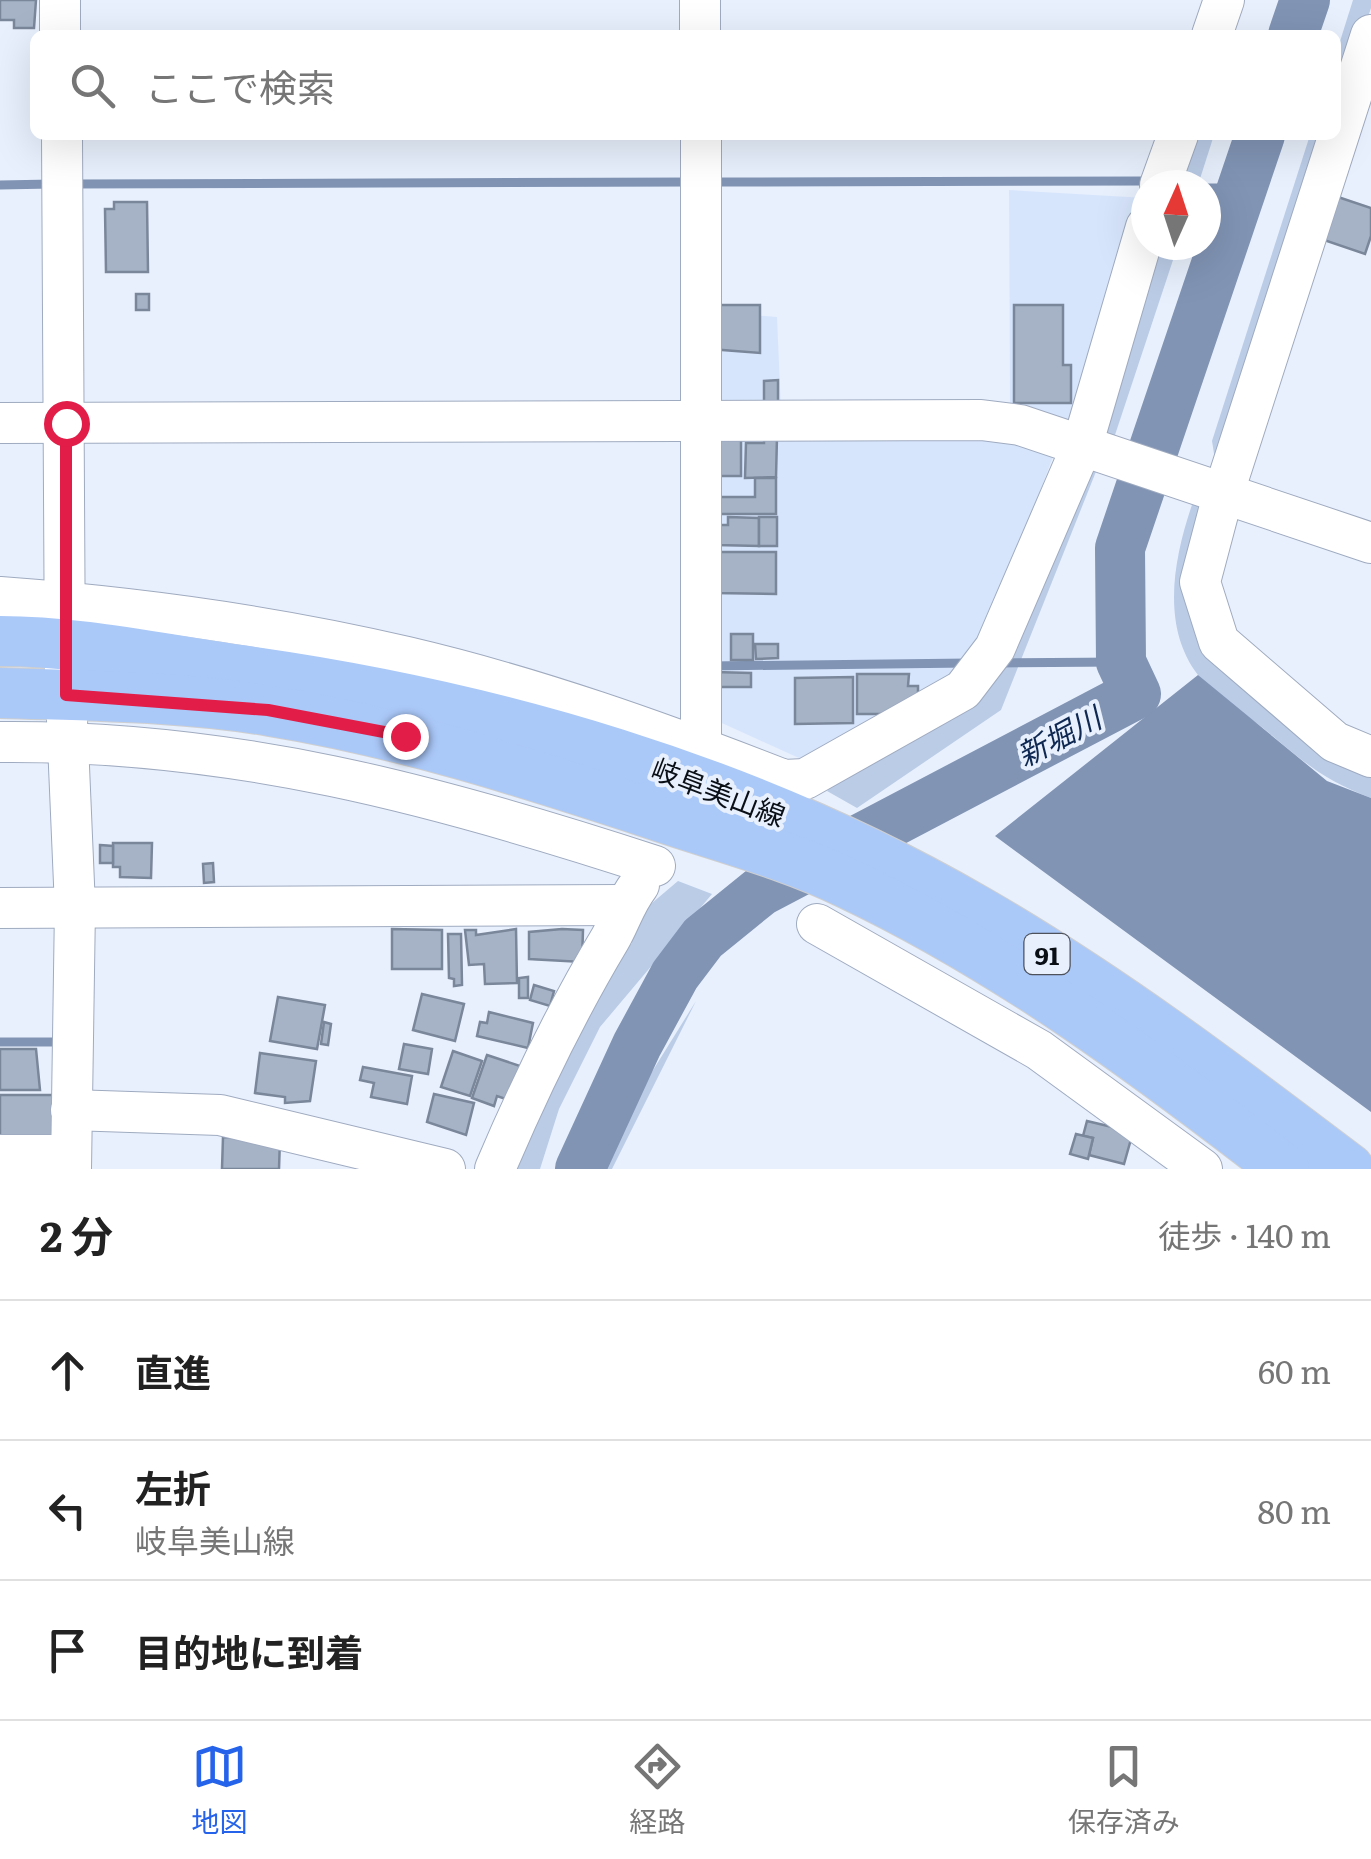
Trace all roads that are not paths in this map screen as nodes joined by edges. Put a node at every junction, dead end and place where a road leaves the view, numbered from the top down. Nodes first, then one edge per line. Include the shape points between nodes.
1 (60, 0) edge
2 (700, 0) edge
3 (1224, 0) edge
4 (60, 30) edge
5 (700, 30) edge
6 (1214, 30) edge
7 (1371, 35) edge
8 (1364, 81) edge
9 (62, 140) edge
10 (701, 140) edge
11 (1176, 140) edge
12 (1165, 170) edge
13 (1137, 260) edge
14 (698, 419) junction
15 (0, 423) edge
16 (66, 423) junction
17 (1087, 448) junction
18 (1215, 492) junction
19 (1371, 543) edge
20 (0, 597) edge
21 (65, 624) junction
22 (0, 641) edge
23 (0, 693) edge
24 (67, 718) junction
25 (0, 742) edge
26 (1371, 757) edge
27 (691, 806) junction
28 (624, 904) junction
29 (75, 907) junction
30 (0, 908) edge
31 (816, 924) dead end
32 (72, 1110) junction
33 (0, 1155) edge
34 (70, 1162) edge
35 (445, 1169) edge
36 (495, 1169) edge
37 (1202, 1169) edge
38 (1284, 1169) edge
39 (1349, 1169) edge

1 - 4 street
2 - 5 street
3 - 6 street
7 - 8 street
8 - 18 street
9 - 16 street
10 - 14 street
11 - 12 street
13 - 17 street
14 - 16 street
14 - 17 street via 981,420
14 - 27 street
15 - 16 street
16 - 21 street
17 - 18 street
17 - 27 street via 995,648 963,690 804,779
18 - 19 street
18 - 26 street via 1200,582 1219,642 1336,742
20 - 21 street
21 - 22 main road, 岐阜美山線 / 91
21 - 24 street
21 - 27 main road, 岐阜美山線 / 91 via 583,742
21 - 27 street via 300,636 433,671
23 - 24 main road, 岐阜美山線 / 91
24 - 25 street
24 - 27 main road, 岐阜美山線 / 91 via 268,710
24 - 27 street via 222,754 406,782 518,821
24 - 29 street
27 - 28 street
27 - 38 main road, 岐阜美山線 / 91 via 989,962 1143,1059
27 - 39 main road, 岐阜美山線 / 91 via 820,831 976,910 1184,1042
28 - 29 street
28 - 36 street via 540,1064
29 - 30 street
29 - 32 street
31 - 37 street via 1038,1050
32 - 34 street
32 - 35 street via 220,1115
33 - 34 street

